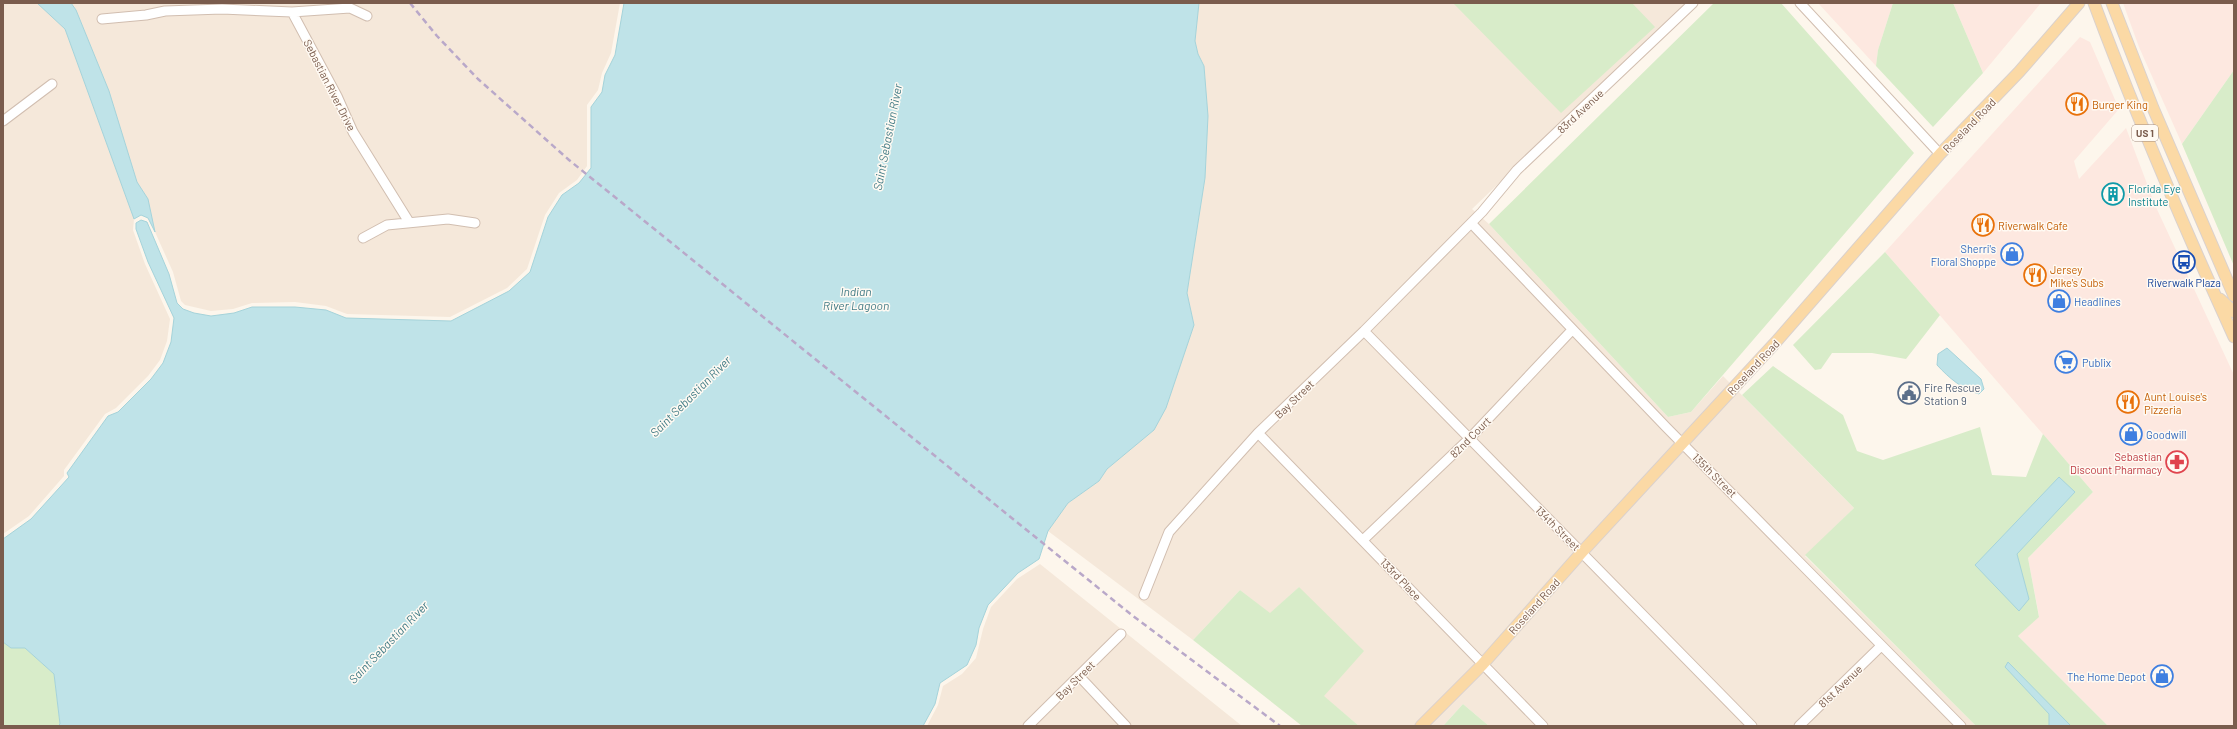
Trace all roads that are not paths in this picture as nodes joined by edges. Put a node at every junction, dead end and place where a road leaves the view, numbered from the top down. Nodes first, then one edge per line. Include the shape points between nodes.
1 (1800, 3) edge
2 (2079, 3) edge
3 (2094, 3) edge
4 (2112, 3) edge
5 (1687, 5) edge
6 (220, 6) edge
7 (292, 12) junction
8 (367, 16) dead end
9 (102, 19) dead end
10 (52, 84) dead end
11 (3, 121) edge
12 (1940, 154) junction
13 (409, 222) junction
14 (475, 223) dead end
15 (1471, 223) junction
16 (363, 238) dead end
17 (2214, 293) junction
18 (2234, 296) edge
19 (2234, 312) edge
20 (1572, 330) junction
21 (1364, 331) junction
22 (2234, 336) edge
23 (1258, 433) junction
24 (1470, 438) junction
25 (1682, 442) junction
26 (1363, 540) junction
27 (1582, 552) junction
28 (1144, 595) dead end
29 (1120, 634) dead end
30 (1881, 646) junction
31 (1482, 665) junction
32 (1080, 677) junction
33 (1028, 726) edge
34 (1126, 726) edge
35 (1421, 726) edge
36 (1543, 726) edge
37 (1752, 726) edge
38 (1799, 726) edge
39 (1961, 726) edge

1 - 12 street
2 - 12 main road, Roseland Road via 2014,77
3 - 17 main road, US 1 via 2135,110
4 - 18 main road, US 1 via 2155,115
5 - 15 street, 83rd Avenue via 1517,170
6 - 7 street
6 - 9 street
7 - 8 street via 350,8
7 - 13 street, Sebastian River Drive via 337,96 353,132
10 - 11 street
12 - 25 main road, Roseland Road via 1775,344
13 - 14 street via 448,219
13 - 16 street via 387,225
15 - 20 street, 135th Street
15 - 21 street, Bay Street
17 - 19 main road
17 - 22 main road, US 1
20 - 24 street, 82nd Court
20 - 25 street, 135th Street
21 - 23 street, Bay Street
21 - 24 street, 134th Street
23 - 26 street, 133rd Place
23 - 28 street, Bay Street via 1169,532
24 - 26 street, 82nd Court
24 - 27 street, 134th Street
25 - 27 main road, Roseland Road
25 - 30 street, 135th Street
26 - 31 street, 133rd Place
27 - 31 main road, Roseland Road
27 - 37 street, 134th Street
29 - 32 street, Bay Street
30 - 38 street, 81st Avenue
30 - 39 street, 135th Street
31 - 35 main road, Roseland Road
31 - 36 street, 133rd Place
32 - 33 street, Bay Street
32 - 34 street

